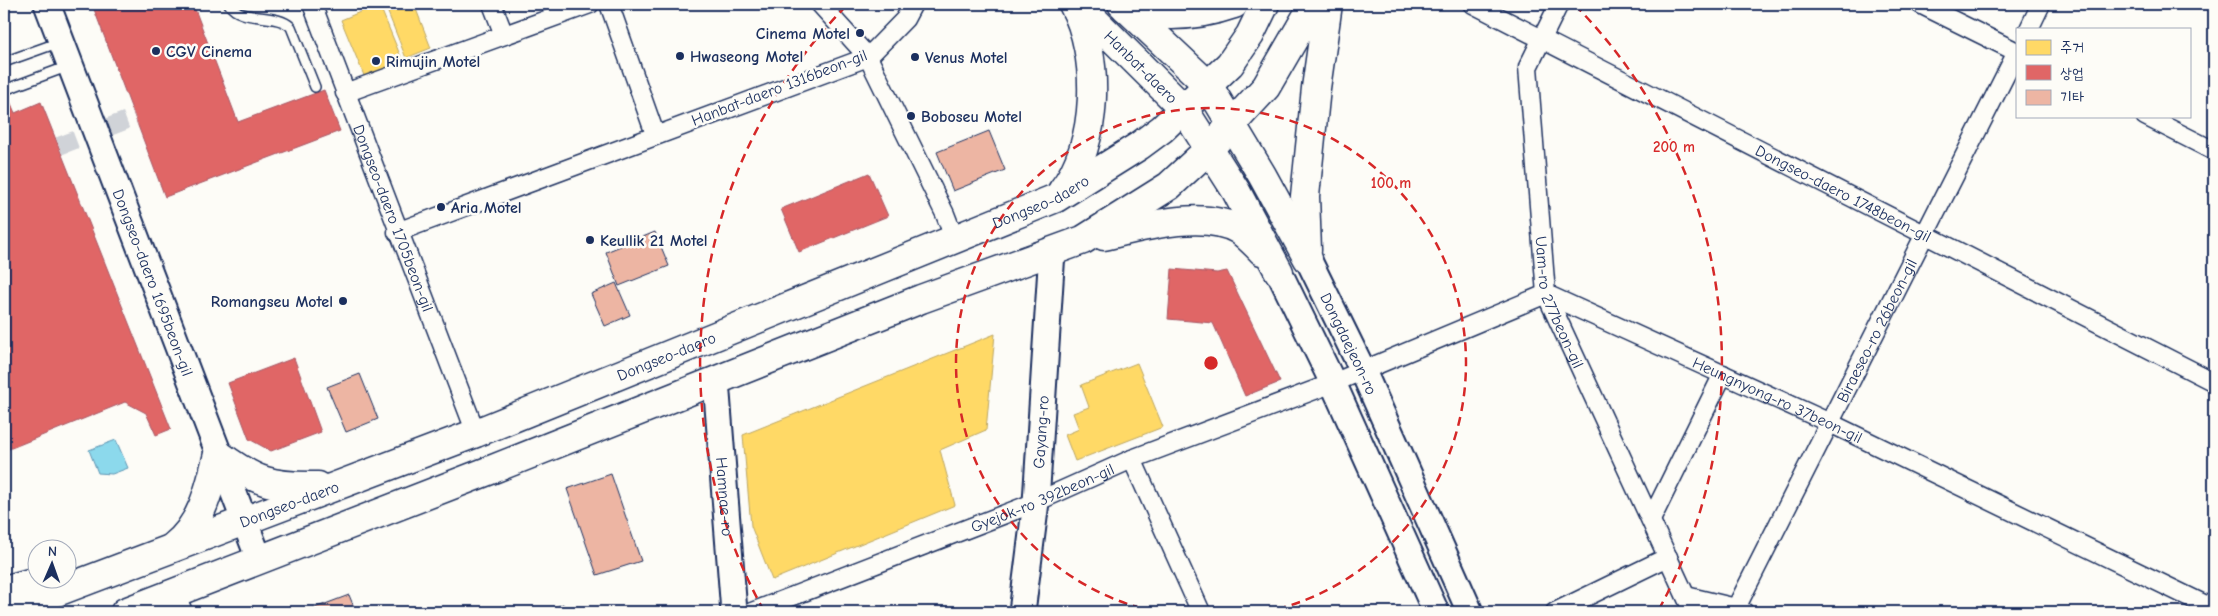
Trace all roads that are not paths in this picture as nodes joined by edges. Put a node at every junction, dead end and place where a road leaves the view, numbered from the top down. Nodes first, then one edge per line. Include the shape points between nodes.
1 (47, 4) edge
2 (229, 4) edge
3 (312, 4) edge
4 (492, 4) edge
5 (590, 4) edge
6 (609, 4) edge
7 (820, 4) edge
8 (914, 4) edge
9 (1073, 4) edge
10 (1078, 4) edge
11 (1234, 4) edge
12 (1265, 4) edge
13 (1314, 4) edge
14 (1328, 4) edge
15 (1473, 4) edge
16 (1559, 4) edge
17 (1920, 4) edge
18 (2041, 4) edge
19 (1124, 6) edge
20 (2029, 28) edge
21 (504, 35) junction
22 (1542, 39) junction
23 (62, 42) junction
24 (2016, 52) edge
25 (2016, 54) edge
26 (868, 57) junction
27 (4, 62) edge
28 (71, 66) junction
29 (1208, 85) junction
30 (315, 87) dead end
31 (4, 90) edge
32 (346, 93) junction
33 (1183, 108) junction
34 (2149, 118) edge
35 (1232, 125) junction
36 (655, 134) junction
37 (1209, 149) junction
38 (2214, 151) edge
39 (1056, 198) junction
40 (398, 232) junction
41 (1925, 234) junction
42 (955, 240) junction
43 (1083, 240) junction
44 (1052, 251) junction
45 (1308, 259) junction
46 (1279, 272) junction
47 (1546, 294) junction
48 (1363, 371) junction
49 (1723, 374) junction
50 (716, 381) junction
51 (2214, 382) edge
52 (1333, 383) junction
53 (1830, 423) junction
54 (476, 433) junction
55 (218, 454) junction
56 (1132, 459) junction
57 (338, 486) junction
58 (1036, 502) junction
59 (244, 520) junction
60 (1651, 520) junction
61 (170, 549) junction
62 (1668, 557) junction
63 (260, 559) junction
64 (78, 575) edge
65 (28, 586) edge
66 (43, 588) edge
67 (4, 590) edge
68 (1686, 596) junction
69 (179, 602) edge
70 (2214, 609) edge
71 (1740, 610) edge
72 (4, 612) edge
73 (125, 612) edge
74 (734, 612) edge
75 (752, 612) edge
76 (1022, 612) edge
77 (1202, 612) edge
78 (1436, 612) edge
79 (1470, 612) edge
80 (1555, 612) edge
81 (1693, 612) edge

1 - 23 street, Dongseo-daero 1695beon-gil
2 - 30 lane via 238,12 284,21 291,27
3 - 32 street, Dongseo-daero 1705beon-gil
4 - 21 street
5 - 21 street
6 - 36 street
7 - 26 street
8 - 26 street, Hanbat-daero 1316beon-gil
9 - 39 main road via 1087,40 1091,108 1080,161
10 - 33 main road, Hanbat-daero
11 - 19 main road via 1194,14 1158,14
12 - 29 main road, Dongseo-daero via 1239,52
13 - 35 main road via 1276,72
14 - 45 main road via 1305,196
15 - 22 street, Dongseo-daero 1748beon-gil
16 - 22 street
17 - 24 street
18 - 20 street
19 - 29 main road, Hanbat-daero
21 - 32 street
22 - 41 street, Dongseo-daero 1748beon-gil
22 - 47 street, Uam-ro 277beon-gil via 1528,67
23 - 27 lane
23 - 28 street, Dongseo-daero 1695beon-gil
25 - 41 street, Biraeseo-ro 26beon-gil
26 - 36 street, Hanbat-daero 1316beon-gil
26 - 42 street
28 - 31 lane
28 - 55 street, Dongseo-daero 1695beon-gil
29 - 33 main road, Dongseo-daero
29 - 35 main road, Dongdaejeon-ro
32 - 40 street, Dongseo-daero 1705beon-gil
33 - 37 main road, Dongdaejeon-ro
33 - 39 main road, Dongseo-daero via 1145,142
34 - 38 street
35 - 37 main road
35 - 45 main road, Dongdaejeon-ro
36 - 40 street, Hanbat-daero 1316beon-gil
37 - 43 main road via 1169,186
37 - 46 main road, Dongdaejeon-ro via 1236,191
39 - 42 main road, Dongseo-daero
40 - 54 street, Dongseo-daero 1705beon-gil
41 - 51 street, Dongseo-daero 1748beon-gil
41 - 53 street, Biraeseo-ro 26beon-gil
42 - 54 main road, Dongseo-daero
43 - 44 main road
43 - 46 main road via 1181,221 1222,224 1247,236
44 - 50 main road via 921,299
44 - 58 street, Gayang-ro
45 - 48 street, Dongdaejeon-ro
46 - 52 street, Dongdaejeon-ro
47 - 48 street
47 - 49 street, Heungnyong-ro 37beon-gil
47 - 60 street, Uam-ro 277beon-gil
48 - 52 street
48 - 79 street, Dongdaejeon-ro
49 - 53 street, Heungnyong-ro 37beon-gil
49 - 60 street
50 - 63 main road
50 - 74 street, Hamnae-ro
52 - 56 street, Gyejok-ro 392beon-gil
52 - 78 street, Dongdaejeon-ro
53 - 70 street, Heungnyong-ro 37beon-gil
53 - 71 street, Biraeseo-ro 26beon-gil
54 - 57 main road, Dongseo-daero
55 - 57 main road via 264,482 286,487
55 - 59 street, Dongseo-daero 1695beon-gil
55 - 61 main road via 206,501 184,539
56 - 58 street, Gyejok-ro 392beon-gil
56 - 77 street
57 - 59 main road, Dongseo-daero
58 - 75 street, Gyejok-ro 392beon-gil
58 - 76 street, Gayang-ro
59 - 61 main road, Dongseo-daero
59 - 63 street, Dongseo-daero 1695beon-gil
60 - 62 street, Uam-ro 277beon-gil
61 - 64 main road, Dongseo-daero
62 - 68 street, Uam-ro 277beon-gil
62 - 80 street
63 - 69 main road
65 - 67 main road
66 - 72 main road, Dongseo-daero
68 - 71 street
68 - 81 street, Uam-ro 277beon-gil
69 - 73 main road

